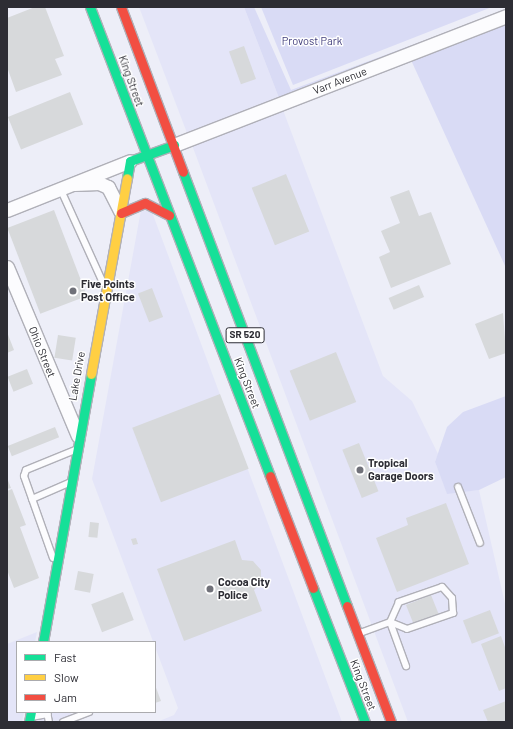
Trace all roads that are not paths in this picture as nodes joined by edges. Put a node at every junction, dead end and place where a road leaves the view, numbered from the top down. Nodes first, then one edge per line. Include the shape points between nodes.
1 (90, 7) edge
2 (121, 7) edge
3 (506, 16) edge
4 (174, 145) junction
5 (146, 155) junction
6 (130, 161) junction
7 (63, 186) junction
8 (7, 210) edge
9 (121, 213) junction
10 (169, 215) junction
11 (7, 267) edge
12 (105, 286) junction
13 (78, 436) junction
14 (75, 450) junction
15 (70, 482) junction
16 (458, 487) dead end
17 (32, 499) junction
18 (480, 543) dead end
19 (55, 566) junction
20 (390, 622) junction
21 (357, 634) junction
22 (42, 641) edge
23 (335, 645) junction
24 (406, 666) dead end
25 (370, 697) dead end
26 (47, 713) edge
27 (86, 713) edge
28 (30, 717) edge
29 (49, 722) edge
30 (63, 722) edge
31 (365, 722) edge
32 (391, 722) edge

1 - 5 main road, King Street / SR 520
2 - 4 main road, King Street / SR 520
3 - 4 street, Varr Avenue
4 - 5 main road
4 - 21 main road, King Street / SR 520
5 - 6 main road
5 - 10 main road, King Street / SR 520
6 - 7 street
6 - 9 main road, Lake Drive
7 - 8 street
7 - 9 street via 99,183 108,187
7 - 12 lane
9 - 10 main road via 145,203
9 - 12 main road, Lake Drive
10 - 23 main road, King Street / SR 520
11 - 13 street, Ohio Street
12 - 13 main road, Lake Drive
13 - 14 main road, Lake Drive
14 - 15 main road, Lake Drive
14 - 17 lane via 26,470 24,476
15 - 17 lane
15 - 19 main road, Lake Drive
16 - 18 lane
17 - 19 lane
19 - 22 main road, Lake Drive
20 - 20 lane via 406,629 421,626 453,613 452,598 442,586 436,586 398,602
20 - 21 lane
20 - 24 lane
21 - 32 main road, King Street / SR 520
23 - 25 main road via 357,666
23 - 31 main road, King Street / SR 520
26 - 28 lane
26 - 29 lane
27 - 30 lane

